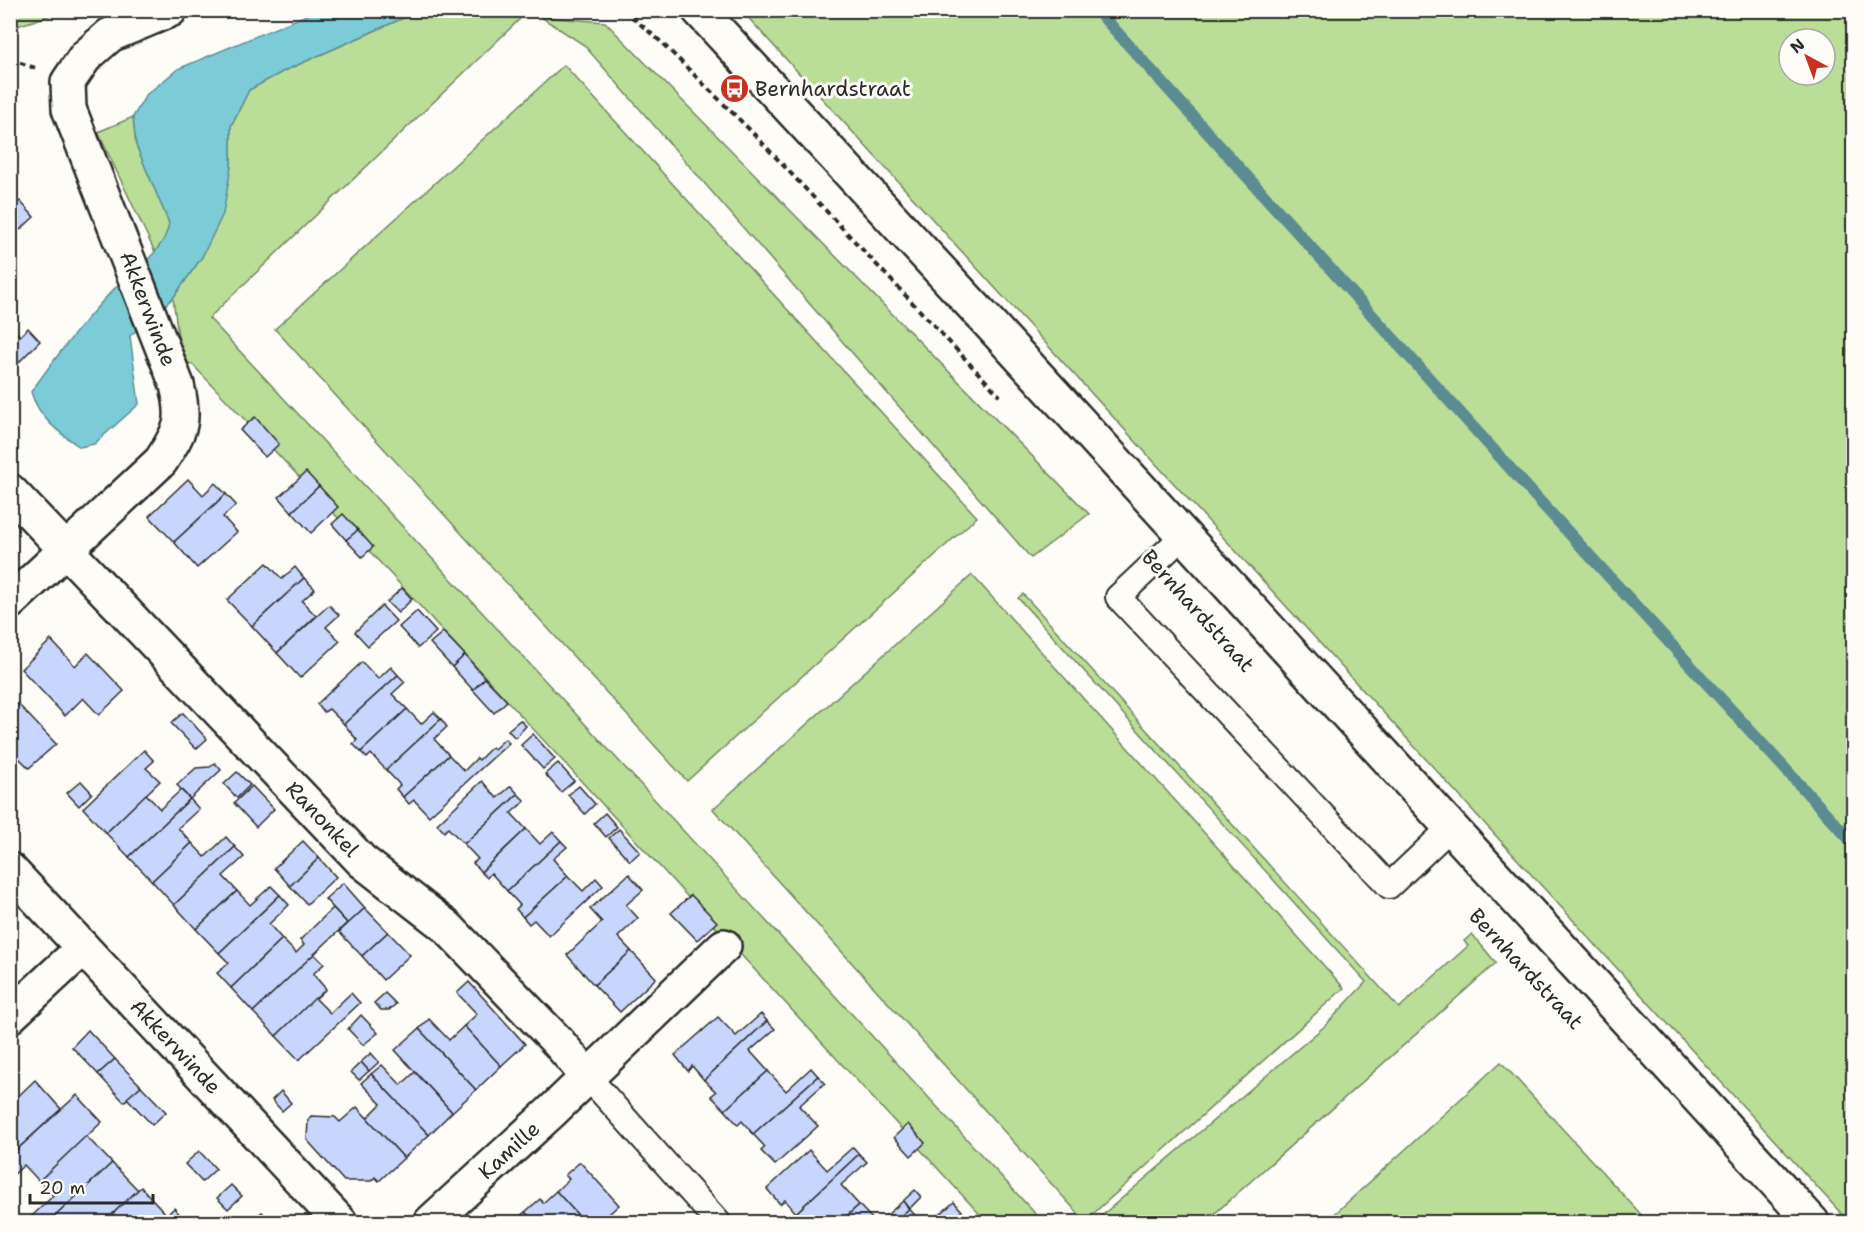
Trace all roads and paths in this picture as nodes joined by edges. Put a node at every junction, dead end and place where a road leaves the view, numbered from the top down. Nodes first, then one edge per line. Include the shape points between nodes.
1 (170, 10) edge
2 (624, 10) edge
3 (699, 10) edge
4 (1006, 402) dead end
5 (10, 491) edge
6 (1183, 536) junction
7 (66, 551) junction
8 (10, 602) edge
9 (1450, 828) junction
10 (10, 870) edge
11 (724, 946) dead end
12 (83, 948) junction
13 (10, 1016) edge
14 (588, 1077) junction
15 (340, 1222) edge
16 (431, 1222) edge
17 (718, 1222) edge
18 (1812, 1222) edge

1 - 7 street, Akkerwinde via 110,35 85,57 68,82 69,109 183,409 178,434 161,461
2 - 4 path via 752,132
3 - 6 street, Bernhardstraat
5 - 7 street, Ranonkel
6 - 9 street, Bernhardstraat
6 - 9 lane via 1118,597 1389,886
7 - 8 street, Akkerwinde
7 - 14 street, Ranonkel via 362,861 447,927
9 - 18 street, Bernhardstraat
10 - 12 street, Akkerwinde
11 - 14 street, Kamille
12 - 13 street
12 - 15 street, Akkerwinde
14 - 16 street, Kamille
14 - 17 lane

